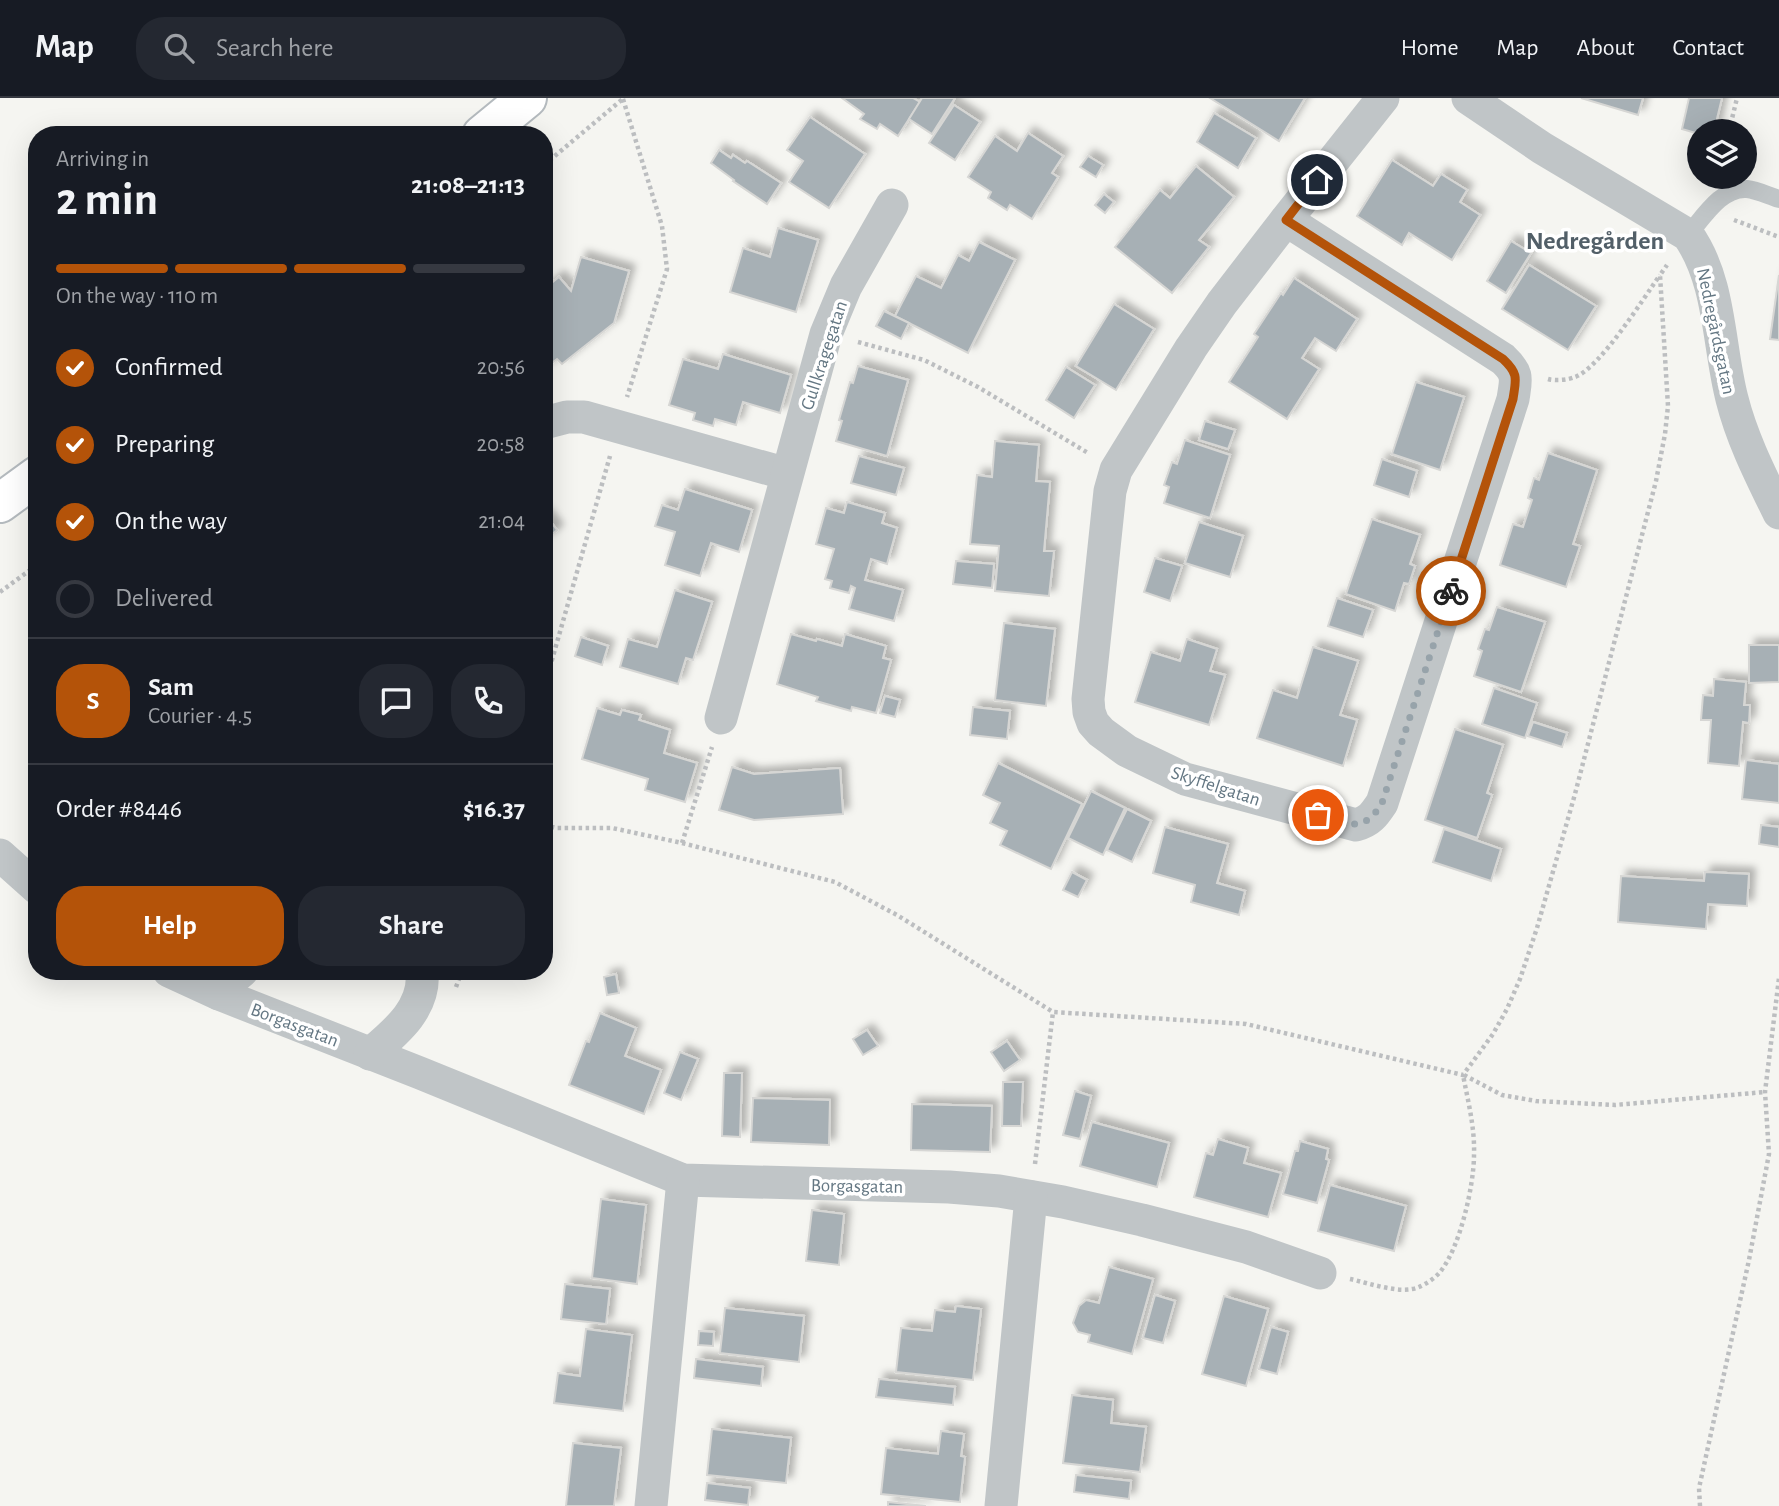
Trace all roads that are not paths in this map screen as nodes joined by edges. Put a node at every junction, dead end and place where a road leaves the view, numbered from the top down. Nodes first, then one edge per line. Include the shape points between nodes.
1 (527, 98) edge
2 (1383, 98) edge
3 (1468, 98) edge
4 (493, 126) edge
5 (1779, 200) edge
6 (892, 205) dead end
7 (1286, 220) junction
8 (1688, 235) junction
9 (553, 420) edge
10 (787, 474) junction
11 (28, 483) edge
12 (0, 503) edge
13 (1779, 513) edge
14 (720, 718) road end
15 (0, 855) edge
16 (28, 880) edge
17 (422, 980) edge
18 (230, 983) edge
19 (370, 1054) junction
20 (683, 1180) junction
21 (1031, 1197) junction
22 (1320, 1273) road end
23 (651, 1506) edge
24 (1001, 1506) edge

1 - 4 street
2 - 7 street, Skyffelgatan
3 - 8 street
5 - 8 lane via 1748,189 1732,191
6 - 10 street, Gullkragegatan via 846,286 826,334
7 - 7 street, Skyffelgatan via 1191,348 1116,470 1110,491 1089,712 1101,732 1120,746 1185,779 1356,825 1374,816 1382,803 1516,381 1513,369 1503,359
8 - 13 street, Nedregårdsgatan via 1710,278 1731,399 1744,439
9 - 10 street via 584,417
10 - 14 street, Gullkragegatan
11 - 12 street
15 - 16 street
17 - 19 street via 409,1017
18 - 19 street, Borgasgatan
19 - 20 street, Borgasgatan
20 - 21 street, Borgasgatan via 949,1187
20 - 23 street
21 - 22 street, Borgasgatan via 1246,1247
21 - 24 street

